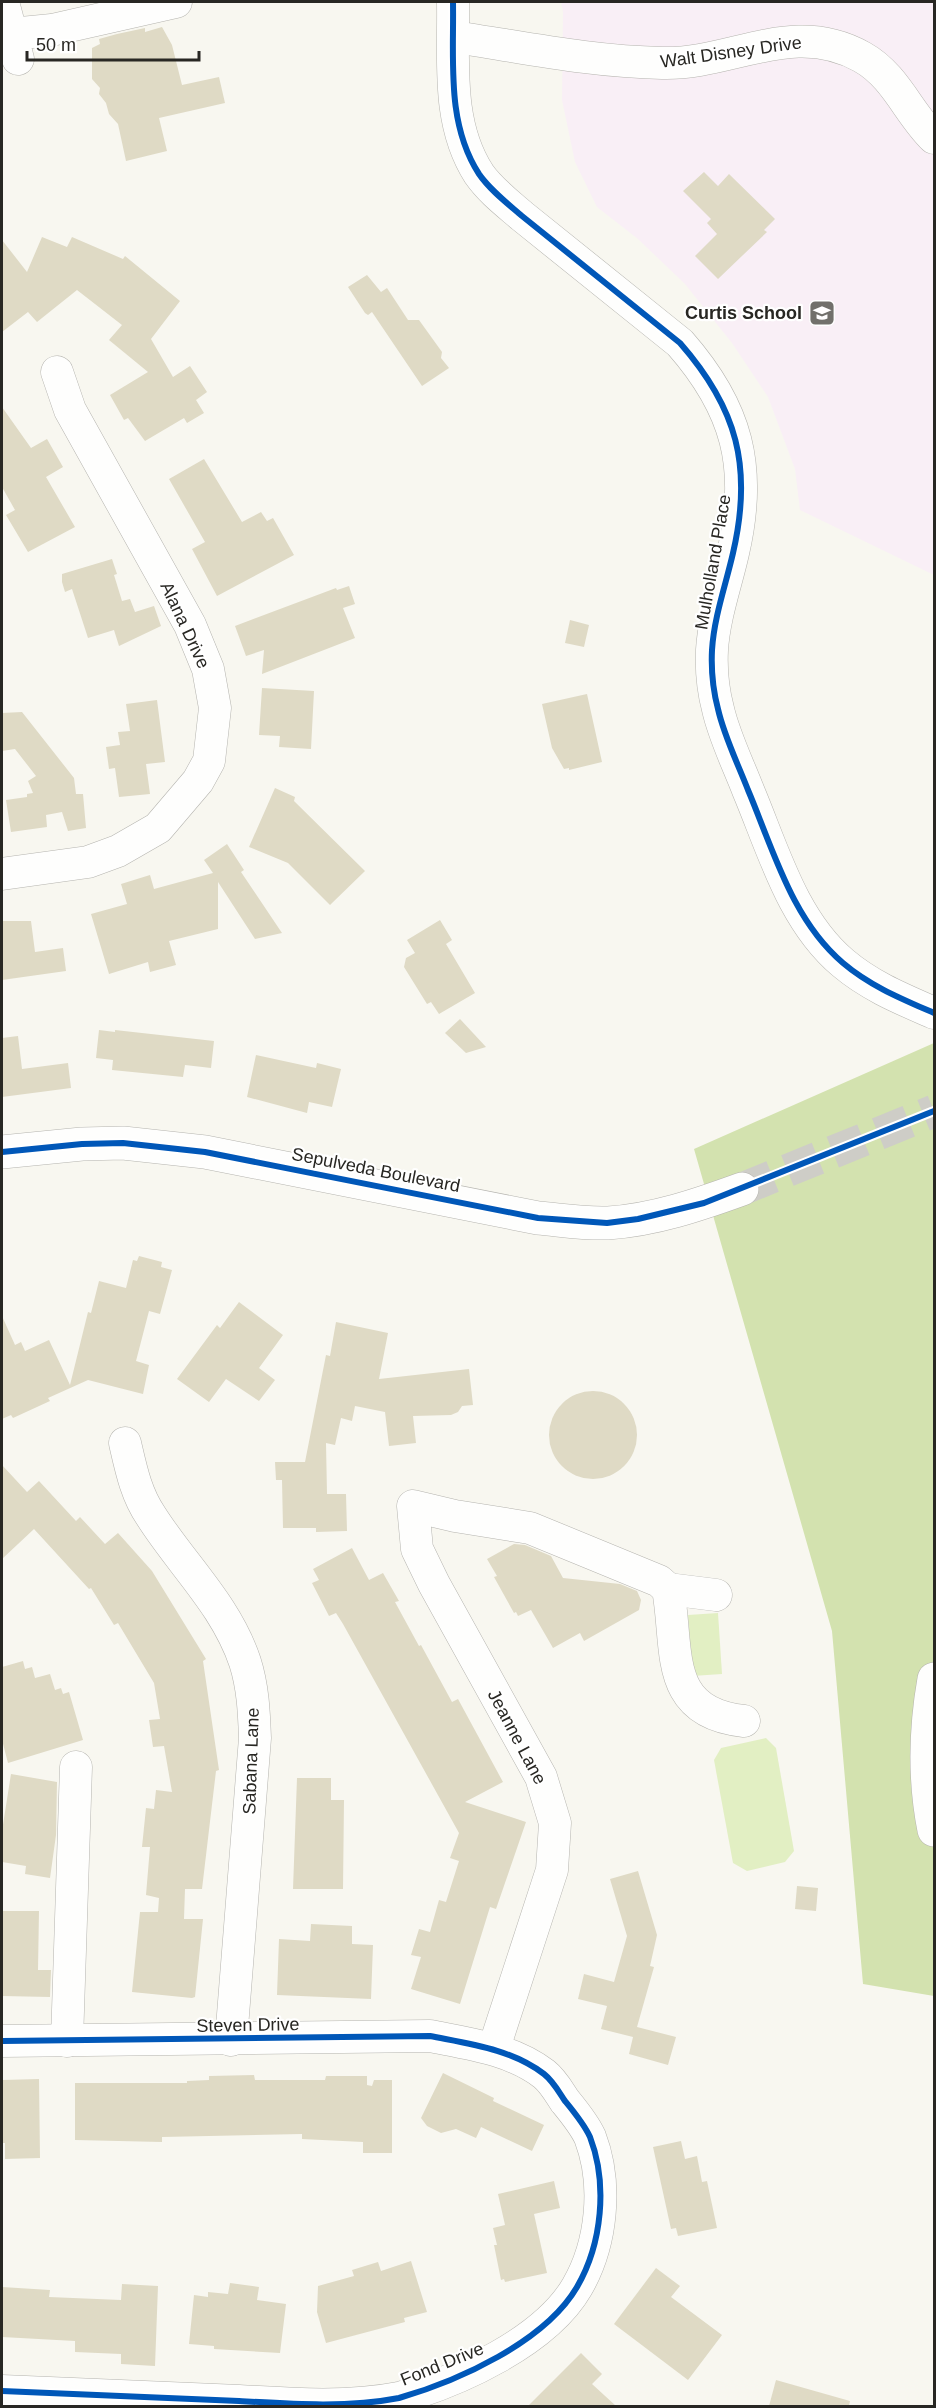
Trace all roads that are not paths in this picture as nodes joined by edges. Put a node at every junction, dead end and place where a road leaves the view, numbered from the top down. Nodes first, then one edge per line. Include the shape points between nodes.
1 (3, 2) edge
2 (176, 2) edge
3 (453, 2) edge
4 (461, 38) junction
5 (934, 138) edge
6 (57, 372) dead end
7 (2, 874) edge
8 (934, 1013) edge
9 (2, 1152) edge
10 (741, 1189) tunnel mouth
11 (124, 1443) dead end
12 (668, 1588) junction
13 (716, 1595) dead end
14 (934, 1679) edge
15 (744, 1721) dead end
16 (76, 1767) dead end
17 (934, 1830) edge
18 (231, 2040) junction
19 (2, 2041) edge
20 (67, 2041) junction
21 (494, 2048) junction
22 (2, 2391) edge
23 (251, 2404) edge

1 - 2 street via 14,46 52,30
3 - 4 street, Mulholland Place
4 - 5 street, Walt Disney Drive via 665,64 758,46 816,41 864,58 885,75
4 - 8 street, Mulholland Place via 454,92 457,124 480,175 522,216 680,343 716,390 730,419 742,480 734,549 712,649 713,680 722,721 786,881 818,937 842,963 873,985
6 - 7 street, Alana Drive via 70,410 190,626 208,669 216,708 209,760 198,781 158,828 118,851 88,862
9 - 10 main road, Sepulveda Boulevard via 82,1144 165,1146 575,1222 638,1219 704,1203
11 - 18 street, Sabana Lane via 134,1484 150,1515 219,1607 244,1660 253,1690 255,1738
12 - 13 street
12 - 15 street via 678,1676 696,1703 710,1713
12 - 21 street, Jeanne Lane via 643,1573 530,1528 413,1506 417,1549 540,1776 555,1822 552,1870
14 - 17 main road via 926,1756
16 - 20 street
18 - 20 street, Steven Drive
18 - 21 street, Steven Drive via 430,2036
19 - 20 street, Steven Drive
21 - 23 street, Fond Drive via 546,2075 590,2137 598,2166 598,2234 577,2288 538,2329 494,2360 448,2381 373,2404
22 - 23 street, Fond Drive

